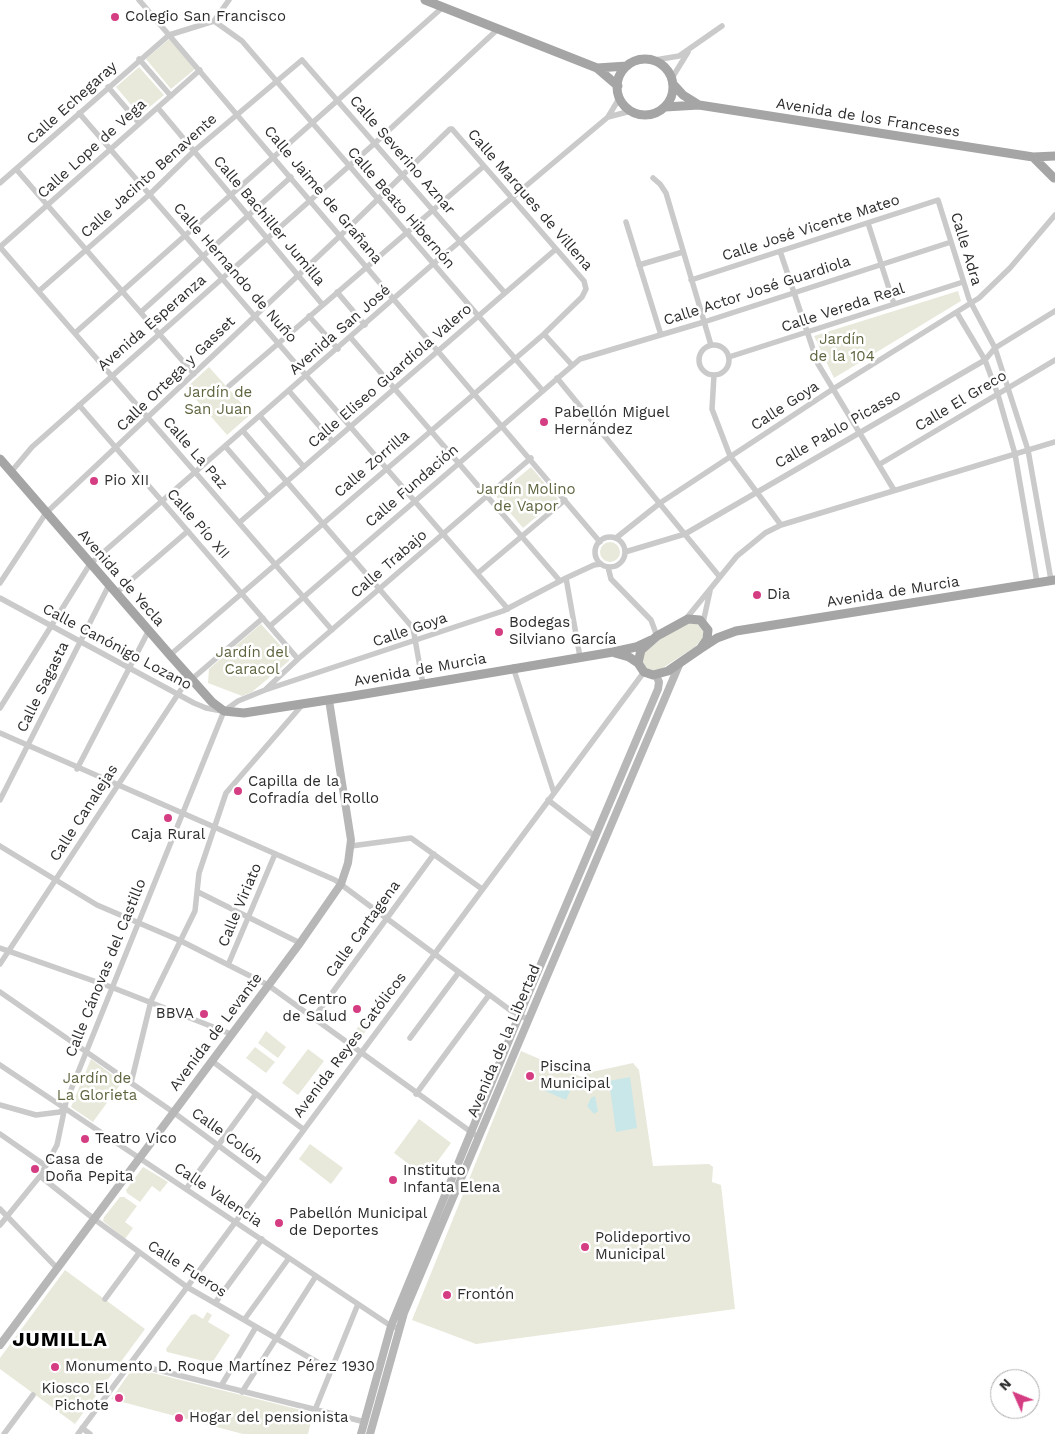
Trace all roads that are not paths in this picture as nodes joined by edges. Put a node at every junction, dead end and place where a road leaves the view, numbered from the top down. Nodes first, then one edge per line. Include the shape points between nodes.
1 (139, 0) edge
2 (229, 0) edge
3 (425, 0) edge
4 (443, 7) junction
5 (214, 22) junction
6 (722, 26) dead end
7 (498, 29) junction
8 (169, 35) junction
9 (689, 50) junction
10 (139, 59) junction
11 (655, 60) junction
12 (627, 66) junction
13 (597, 68) junction
14 (200, 70) junction
15 (276, 80) junction
16 (672, 81) junction
17 (618, 86) junction
18 (108, 87) junction
19 (171, 96) junction
20 (620, 97) junction
21 (338, 100) junction
22 (699, 106) junction
23 (665, 107) junction
24 (158, 108) junction
25 (631, 111) junction
26 (79, 113) junction
27 (237, 114) junction
28 (608, 117) junction
29 (140, 123) junction
30 (312, 123) junction
31 (452, 129) joint
32 (375, 143) junction
33 (111, 149) junction
34 (194, 151) junction
35 (273, 156) junction
36 (1055, 156) edge
37 (1033, 158) junction
38 (349, 166) junction
39 (484, 166) junction
40 (16, 169) junction
41 (1055, 172) edge
42 (402, 175) junction
43 (291, 177) junction
44 (653, 178) dead end
45 (1055, 180) edge
46 (0, 183) edge
47 (150, 194) junction
48 (230, 195) junction
49 (512, 198) junction
50 (377, 199) junction
51 (310, 200) junction
52 (938, 200) joint
53 (48, 205) junction
54 (432, 210) junction
55 (247, 215) junction
56 (1055, 215) edge
57 (626, 222) dead end
58 (868, 223) junction
59 (406, 232) junction
60 (341, 235) junction
61 (186, 236) junction
62 (267, 238) junction
63 (460, 242) junction
64 (952, 242) junction
65 (0, 247) edge
66 (87, 249) junction
67 (556, 249) junction
68 (780, 251) junction
69 (683, 252) junction
70 (204, 256) junction
71 (433, 264) junction
72 (882, 264) junction
73 (640, 265) junction
74 (367, 266) junction
75 (298, 276) junction
76 (224, 279) junction
77 (691, 280) junction
78 (963, 282) junction
79 (586, 289) joint
80 (39, 291) junction
81 (123, 291) junction
82 (337, 292) junction
83 (506, 292) junction
84 (794, 292) junction
85 (395, 298) junction
86 (322, 304) junction
87 (894, 304) junction
88 (971, 304) junction
89 (1055, 311) edge
90 (141, 312) junction
91 (957, 313) junction
92 (256, 316) junction
93 (309, 316) junction
94 (478, 316) junction
95 (704, 322) junction
96 (366, 325) junction
97 (75, 333) junction
98 (159, 333) junction
99 (807, 333) junction
100 (544, 334) junction
101 (661, 334) junction
102 (351, 338) junction
103 (279, 342) junction
104 (711, 345) junction
105 (995, 348) junction
106 (338, 349) junction
107 (439, 351) junction
108 (729, 357) junction
109 (515, 359) junction
110 (985, 360) junction
111 (1055, 360) edge
112 (572, 365) junction
113 (194, 374) junction
114 (110, 375) junction
115 (714, 375) junction
116 (306, 376) junction
117 (557, 378) junction
118 (229, 386) dead end
119 (395, 388) junction
120 (1008, 388) junction
121 (833, 389) junction
122 (289, 391) junction
123 (542, 391) junction
124 (474, 392) junction
125 (998, 395) junction
126 (79, 405) junction
127 (260, 416) junction
128 (147, 418) junction
129 (503, 425) junction
130 (350, 427) junction
131 (430, 430) junction
132 (243, 431) junction
133 (859, 432) junction
134 (332, 442) junction
135 (1055, 442) edge
136 (225, 446) junction
137 (116, 448) junction
138 (1028, 450) junction
139 (1015, 454) junction
140 (730, 456) junction
141 (531, 458) junction
142 (0, 459) edge
143 (459, 463) junction
144 (880, 464) junction
145 (304, 467) junction
146 (386, 468) junction
147 (194, 471) junction
148 (11, 472) junction
149 (286, 482) junction
150 (894, 490) junction
151 (756, 491) junction
152 (488, 496) junction
153 (269, 497) junction
154 (161, 500) junction
155 (565, 500) junction
156 (415, 501) junction
157 (660, 503) junction
158 (46, 513) junction
159 (240, 522) junction
160 (322, 523) junction
161 (781, 525) junction
162 (188, 531) junction
163 (444, 534) junction
164 (685, 534) junction
165 (522, 536) junction
166 (616, 538) junction
167 (600, 542) junction
168 (626, 552) junction
169 (351, 555) junction
170 (90, 564) junction
171 (275, 564) junction
172 (601, 564) junction
173 (608, 567) junction
174 (478, 573) junction
175 (719, 576) junction
176 (563, 580) junction
177 (1053, 580) edge
178 (1037, 582) junction
179 (0, 583) edge
180 (109, 585) junction
181 (712, 587) junction
182 (380, 589) junction
183 (116, 593) junction
184 (241, 594) junction
185 (304, 597) junction
186 (0, 598) edge
187 (508, 609) junction
188 (263, 618) junction
189 (684, 620) junction
190 (704, 624) junction
191 (52, 626) junction
192 (270, 626) junction
193 (149, 630) junction
194 (332, 630) junction
195 (736, 631) junction
196 (654, 638) junction
197 (79, 641) junction
198 (416, 642) junction
199 (700, 649) junction
200 (616, 651) junction
201 (170, 655) junction
202 (580, 657) junction
203 (298, 658) junction
204 (638, 664) junction
205 (680, 664) junction
206 (513, 667) junction
207 (128, 668) junction
208 (644, 672) junction
209 (656, 675) junction
210 (191, 678) junction
211 (423, 684) junction
212 (265, 690) junction
213 (177, 694) junction
214 (329, 700) junction
215 (303, 704) junction
216 (0, 708) edge
217 (224, 711) junction
218 (0, 734) edge
219 (27, 746) junction
220 (77, 769) junction
221 (117, 786) junction
222 (554, 793) junction
223 (0, 800) edge
224 (548, 800) junction
225 (182, 814) junction
226 (215, 828) junction
227 (596, 837) junction
228 (0, 846) edge
229 (351, 846) junction
230 (275, 854) junction
231 (434, 854) junction
232 (55, 880) junction
233 (341, 884) junction
234 (482, 889) junction
235 (198, 892) junction
236 (248, 918) junction
237 (386, 918) junction
238 (138, 922) junction
239 (181, 941) junction
240 (300, 943) junction
241 (0, 948) edge
242 (9, 951) junction
243 (434, 953) junction
244 (0, 964) edge
245 (228, 965) junction
246 (460, 972) junction
247 (268, 985) junction
248 (111, 986) junction
249 (0, 992) edge
250 (489, 995) junction
251 (150, 1001) junction
252 (520, 1015) junction
253 (313, 1019) junction
254 (527, 1019) junction
255 (232, 1034) junction
256 (410, 1038) dead end
257 (86, 1051) junction
258 (361, 1052) junction
259 (212, 1061) junction
260 (0, 1065) edge
261 (131, 1083) junction
262 (256, 1094) junction
263 (416, 1094) junction
264 (0, 1105) edge
265 (65, 1108) junction
266 (173, 1112) junction
267 (303, 1129) junction
268 (0, 1134) edge
269 (475, 1135) junction
270 (218, 1146) junction
271 (139, 1158) junction
272 (46, 1166) junction
273 (40, 1176) junction
274 (265, 1180) junction
275 (186, 1189) junction
276 (0, 1209) edge
277 (9, 1216) junction
278 (94, 1219) junction
279 (236, 1222) junction
280 (0, 1225) edge
281 (262, 1239) junction
282 (139, 1253) junction
283 (289, 1258) junction
284 (58, 1268) junction
285 (316, 1276) junction
286 (187, 1287) junction
287 (105, 1299) dead end
288 (215, 1303) junction
289 (358, 1304) junction
290 (244, 1320) junction
291 (256, 1327) junction
292 (395, 1327) junction
293 (275, 1338) junction
294 (0, 1345) edge
295 (130, 1363) junction
296 (331, 1370) junction
297 (221, 1386) junction
298 (242, 1392) junction
299 (33, 1395) dead end
300 (315, 1410) junction
301 (365, 1422) junction
302 (82, 1428) junction
303 (4, 1434) edge
304 (78, 1434) edge
305 (90, 1434) edge
306 (361, 1434) edge
307 (370, 1434) edge

1 - 8 street, Calle Jaime de Grañana
2 - 5 street
3 - 4 main road
4 - 7 main road
4 - 21 street
5 - 8 street
5 - 15 street, Calle Beato Hibernón via 242,40
6 - 9 street
7 - 13 main road
7 - 32 street, Avenida Esperanza
8 - 10 street, Calle Echegaray
8 - 14 street, Calle Jaime de Grañana
9 - 11 street via 679,56
9 - 16 street
10 - 18 street, Calle Echegaray
10 - 19 street
11 - 12 main road via 646,59
11 - 16 main road via 666,67
12 - 13 main road
12 - 17 main road
13 - 17 main road
14 - 19 street, Calle Lope de Vega
14 - 27 street, Calle Jaime de Grañana
15 - 21 street, Calle Severino Aznar via 302,60
15 - 27 street, Calle Jacinto Benavente
15 - 30 street, Calle Beato Hibernón
16 - 22 main road via 683,95
16 - 23 main road via 670,100
17 - 20 main road
18 - 26 street, Calle Echegaray
18 - 29 street
19 - 24 street, Calle Lope de Vega
20 - 25 main road
20 - 28 street, Avenida San José
21 - 30 street
21 - 32 street, Calle Severino Aznar
22 - 23 main road, Avenida de los Franceses
22 - 37 main road, Avenida de los Franceses
23 - 25 main road via 649,114
24 - 29 street, Calle Lope de Vega
24 - 34 street, Calle Bachiller Jumilla
25 - 28 street, Avenida San José
26 - 33 street, Calle Hernando de Nuño
26 - 40 street, Calle Echegaray
27 - 34 street, Calle Jacinto Benavente
27 - 35 street, Calle Jaime de Grañana
28 - 49 street, Avenida San José
29 - 33 street, Calle Lope de Vega
30 - 35 street
30 - 38 street, Calle Beato Hibernón
31 - 39 street, Calle Marques de Villena
31 - 42 street, Calle Ortega y Gasset
32 - 38 street, Avenida Esperanza
32 - 42 street, Calle Severino Aznar
33 - 47 street, Calle Hernando de Nuño
33 - 53 street, Calle Lope de Vega
34 - 47 street, Calle Jacinto Benavente
34 - 48 street, Calle Bachiller Jumilla
35 - 43 street, Calle Jaime de Grañana
35 - 48 street
36 - 37 main road, Avenida de los Franceses
37 - 45 main road
38 - 50 street, Calle Beato Hibernón
38 - 51 street, Avenida Esperanza
39 - 49 street, Calle Marques de Villena
39 - 54 street
40 - 46 street, Calle Echegaray
40 - 53 street
41 - 45 main road
42 - 50 street, Calle Ortega y Gasset
42 - 54 street, Calle Severino Aznar
43 - 51 street, Calle Jaime de Grañana
43 - 55 street
44 - 69 street via 666,193
47 - 61 street, Calle Hernando de Nuño
47 - 66 street, Calle Jacinto Benavente
48 - 55 street, Calle Bachiller Jumilla
48 - 61 street
49 - 63 street, Avenida San José
49 - 67 street, Calle Marques de Villena
50 - 59 street, Calle Beato Hibernón
50 - 60 street, Calle Ortega y Gasset
51 - 60 street, Calle Jaime de Grañana
51 - 62 street, Avenida Esperanza
52 - 58 street, Calle José Vicente Mateo
52 - 64 street, Calle Adra
53 - 65 street, Calle Lope de Vega
53 - 66 street
54 - 59 street
54 - 63 street, Calle Severino Aznar
55 - 62 street, Calle Bachiller Jumilla
55 - 70 street
56 - 88 street, Calle Goya via 1000,279
57 - 73 street
58 - 68 street, Calle José Vicente Mateo
58 - 72 street
59 - 71 street, Calle Beato Hibernón
59 - 74 street
60 - 74 street, Calle Jaime de Grañana
60 - 75 street, Calle Ortega y Gasset
61 - 70 street, Calle Hernando de Nuño
61 - 81 street
62 - 75 street, Calle Bachiller Jumilla
62 - 76 street, Avenida Esperanza
63 - 71 street, Avenida San José
63 - 83 street, Calle Severino Aznar
64 - 72 street, Calle Actor José Guardiola
64 - 78 street, Calle Adra
65 - 80 street, Calle La Paz
66 - 80 street, Calle Jacinto Benavente
66 - 81 street
67 - 79 street, Calle Marques de Villena via 584,281
67 - 83 street, Calle Eliseo Guardiola Valero
68 - 77 street, Calle José Vicente Mateo
68 - 84 street
69 - 73 street
69 - 77 street
70 - 76 street, Calle Hernando de Nuño
70 - 90 street
71 - 85 street, Avenida San José
71 - 94 street, Calle Beato Hibernón
72 - 84 street, Calle Actor José Guardiola
72 - 87 street
73 - 101 street
74 - 82 street
74 - 85 street, Calle Jaime de Grañana
75 - 86 street, Calle Bachiller Jumilla
75 - 92 street, Calle Ortega y Gasset
76 - 92 street, Calle Hernando de Nuño
76 - 98 street, Avenida Esperanza
77 - 95 street
78 - 87 street, Calle Vereda Real
78 - 88 street, Calle Adra
79 - 100 street, Calle Zorrilla via 577,303
80 - 97 street, Calle La Paz
81 - 90 street
81 - 97 street
82 - 86 street
82 - 96 street
83 - 94 street, Calle Eliseo Guardiola Valero
84 - 95 street, Calle Actor José Guardiola
84 - 99 street
85 - 96 street, Avenida San José
85 - 107 street, Calle Jaime de Grañana
86 - 93 street
87 - 99 street, Calle Vereda Real
88 - 91 street, Calle Goya
88 - 105 street, Calle Adra
89 - 105 street, Calle Pablo Picasso
90 - 98 street
91 - 110 street
91 - 121 street, Calle Goya
92 - 103 street, Calle Hernando de Nuño
92 - 113 street, Calle Ortega y Gasset
93 - 103 street
93 - 106 street
94 - 107 street, Calle Eliseo Guardiola Valero
94 - 109 street, Calle Beato Hibernón
95 - 101 street, Calle Actor José Guardiola
95 - 104 street
96 - 102 street, Avenida San José
97 - 114 street, Calle La Paz
98 - 113 street
98 - 114 street, Avenida Esperanza
99 - 108 street, Calle Vereda Real
99 - 121 street via 818,364
100 - 109 street, Calle Zorrilla
100 - 112 street
101 - 112 street, Calle Actor José Guardiola via 580,359
102 - 106 street, Avenida San José
102 - 119 street
103 - 116 street, Calle Hernando de Nuño
103 - 118 street
104 - 108 street via 722,347
104 - 115 street via 702,351 699,361 704,371
105 - 110 street, Calle Pablo Picasso
105 - 120 street, Calle Adra
106 - 116 street, Avenida San José
107 - 119 street, Calle Eliseo Guardiola Valero
107 - 124 street, Calle Jaime de Grañana
108 - 115 street via 730,362 724,372
109 - 123 street, Calle Beato Hibernón
109 - 124 street, Calle Zorrilla
110 - 125 street
110 - 133 street, Calle Pablo Picasso
111 - 120 street, Calle El Greco
112 - 117 street, Calle Fundación
113 - 128 street, Calle Ortega y Gasset
114 - 126 street, Avenida Esperanza
114 - 128 street, Calle La Paz
115 - 140 street via 712,409
116 - 122 street, Avenida San José
116 - 130 street, Calle Hernando de Nuño
117 - 123 street, Calle Fundación
117 - 157 street
119 - 130 street, Calle Eliseo Guardiola Valero
119 - 131 street
120 - 125 street, Calle El Greco
120 - 138 street, Calle Adra
121 - 133 street
121 - 140 street, Calle Goya
122 - 127 street, Avenida San José
122 - 134 street
123 - 129 street, Calle Fundación
124 - 129 street, Calle Jaime de Grañana
124 - 131 street, Calle Zorrilla
125 - 139 street
125 - 144 street, Calle El Greco
126 - 137 street, Calle Pío XII
126 - 148 street, Avenida Esperanza via 32,447
127 - 132 street, Avenida San José
127 - 145 street
128 - 137 street, Calle Ortega y Gasset
128 - 147 street, Calle La Paz
129 - 141 street, Calle Jaime de Grañana
129 - 143 street, Calle Fundación
130 - 134 street, Calle Eliseo Guardiola Valero
130 - 146 street, Calle Hernando de Nuño
131 - 143 street
131 - 146 street, Calle Zorrilla
132 - 136 street, Avenida San José
132 - 149 street
133 - 144 street
133 - 151 street, Calle Pablo Picasso
134 - 145 street, Calle Eliseo Guardiola Valero
135 - 138 street
136 - 147 street, Avenida San José
136 - 153 street
137 - 154 street, Calle Pío XII
137 - 158 street, Calle Ortega y Gasset
138 - 139 street
138 - 177 street, Calle Adra
139 - 150 street
139 - 178 street
140 - 151 street
140 - 157 street, Calle Goya
141 - 152 street, Calle Trabajo
141 - 155 street, Calle Jaime de Grañana
142 - 148 main road, Avenida de Yecla
143 - 152 street
143 - 156 street, Calle Fundación
144 - 150 street
145 - 149 street, Calle Eliseo Guardiola Valero
146 - 156 street, Calle Hernando de Nuño
146 - 160 street, Calle Zorrilla
147 - 154 street, Avenida San José
147 - 159 street, Calle La Paz
148 - 158 main road, Avenida de Yecla
149 - 153 street, Calle Eliseo Guardiola Valero
149 - 160 street
150 - 161 street
151 - 161 street
151 - 164 street, Calle Pablo Picasso
152 - 163 street, Calle Trabajo
152 - 165 street
153 - 159 street, Calle Eliseo Guardiola Valero
154 - 162 street, Calle Pío XII
154 - 170 street, Avenida San José
155 - 165 street
155 - 167 street, Calle Jaime de Grañana
156 - 163 street, Calle Hernando de Nuño
156 - 169 street, Calle Fundación
157 - 164 street
157 - 166 street, Calle Goya
158 - 170 main road, Avenida de Yecla
158 - 179 street, Calle Ortega y Gasset
159 - 171 street, Calle La Paz
160 - 169 street
160 - 171 street, Calle Zorrilla
161 - 175 street via 751,544
162 - 183 street
162 - 184 street, Calle Pío XII
163 - 174 street, Calle Hernando de Nuño
163 - 182 street, Calle Trabajo
164 - 168 street, Calle Pablo Picasso
164 - 175 street
165 - 174 street
165 - 176 street
166 - 167 street via 608,537
166 - 168 street
167 - 172 street via 596,553
168 - 173 street via 621,563
169 - 182 street
169 - 185 street, Calle Fundación
170 - 180 main road, Avenida de Yecla
170 - 191 street, Avenida San José
171 - 184 street, Calle Zorrilla
171 - 185 street, Calle La Paz
172 - 173 street
172 - 176 street, Calle Goya via 594,564
173 - 196 street via 611,579 651,620
174 - 187 street, Calle Hernando de Nuño
175 - 181 street
176 - 187 street, Calle Goya
176 - 202 street
177 - 178 main road, Avenida de Murcia
178 - 195 main road, Avenida de Murcia
180 - 183 main road, Avenida de Yecla
180 - 197 street, Calle Sagasta
181 - 189 street
181 - 190 street
182 - 194 street, Calle Trabajo
182 - 198 street via 413,628
183 - 193 main road, Avenida de Yecla
184 - 188 street, Calle Pío XII
184 - 201 street, Calle Zorrilla
185 - 192 street, Calle Fundación
185 - 194 street, Calle La Paz
186 - 191 street, Calle Canónigo Lozano
187 - 198 street, Calle Goya
188 - 192 street, Calle Pío XII
188 - 210 street, Calle Canalejas
189 - 190 main road via 696,619
189 - 196 main road
190 - 195 main road via 719,630
190 - 199 main road via 708,634
191 - 197 street, Calle Canónigo Lozano
191 - 216 street, Avenida San José
192 - 203 street, Calle Pío XII
193 - 201 main road, Avenida de Yecla
193 - 207 street
194 - 203 street, Calle Trabajo
195 - 199 main road
196 - 200 main road, Avenida de Murcia
196 - 204 main road via 641,650
197 - 207 street, Calle Canónigo Lozano
197 - 219 street, Calle Sagasta
198 - 211 street
198 - 212 street, Calle Goya
199 - 205 main road
200 - 202 main road, Avenida de Murcia
200 - 204 main road
201 - 210 main road, Avenida de Yecla
202 - 206 main road, Avenida de Murcia
203 - 212 street, Calle Trabajo
204 - 208 main road
205 - 209 main road
205 - 254 main road, Avenida de la Libertad
206 - 211 main road, Avenida de Murcia
206 - 222 street
207 - 213 street, Calle Canónigo Lozano
207 - 220 street
208 - 209 main road
208 - 222 street, Avenida Reyes Católicos
209 - 227 main road via 658,689
210 - 213 street, Calle Canalejas
210 - 217 main road, Avenida de Yecla
211 - 214 main road, Avenida de Murcia
212 - 217 street, Calle Goya via 238,701
213 - 217 street, Calle Canónigo Lozano via 206,708
213 - 221 street, Calle Canalejas
214 - 215 main road, Avenida de Murcia
214 - 229 main road, Avenida de Levante
215 - 217 main road, Avenida de Murcia via 244,713
215 - 226 street via 226,793
217 - 225 street, Calle Cánovas del Castillo
218 - 219 street
219 - 220 street
219 - 223 street, Calle Sagasta
220 - 221 street
221 - 225 street
221 - 232 street, Calle Canalejas
222 - 224 street, Avenida Reyes Católicos
224 - 227 street
224 - 234 street, Avenida Reyes Católicos
225 - 226 street
225 - 238 street, Calle Cánovas del Castillo
226 - 230 street
226 - 235 street via 200,873
227 - 252 main road
228 - 232 street
229 - 231 street via 411,838
229 - 233 main road, Avenida de Levante
230 - 233 street
230 - 236 street, Calle Viriato
231 - 234 street
231 - 237 street, Calle Cartagena
232 - 238 street via 97,905
232 - 242 street, Calle Canalejas
233 - 237 street
233 - 240 main road, Avenida de Levante
234 - 243 street, Avenida Reyes Católicos
235 - 236 street
235 - 239 street via 195,911
236 - 240 street
236 - 245 street, Calle Viriato
237 - 243 street
237 - 253 street, Calle Cartagena
238 - 239 street
238 - 248 street, Calle Cánovas del Castillo
239 - 245 street
239 - 251 street
240 - 247 main road, Avenida de Levante
241 - 242 street
242 - 244 street, Calle Canalejas
242 - 248 street
243 - 246 street
243 - 258 street, Avenida Reyes Católicos
245 - 247 street
246 - 250 street
246 - 256 street
247 - 253 street
247 - 255 main road, Avenida de Levante
248 - 251 street
248 - 257 street, Calle Cánovas del Castillo
249 - 257 street, Calle Colón
250 - 252 street
250 - 263 street
251 - 255 street
251 - 261 street
252 - 254 street
252 - 269 main road
253 - 258 street
254 - 269 main road, Avenida de la Libertad
255 - 259 main road, Avenida de Levante
257 - 261 street, Calle Colón
257 - 265 street, Calle Cánovas del Castillo
258 - 263 street
258 - 267 street, Avenida Reyes Católicos
259 - 262 street
259 - 266 main road, Avenida de Levante
260 - 265 street, Calle Valencia
261 - 266 street, Calle Colón
262 - 267 street
262 - 270 street
263 - 269 street
264 - 265 street via 36,1115 60,1112
265 - 271 street, Calle Valencia
265 - 272 street, Calle Cánovas del Castillo via 57,1145
266 - 270 street, Calle Colón
266 - 271 main road, Avenida de Levante
267 - 274 street, Avenida Reyes Católicos
268 - 272 street
269 - 292 main road
270 - 274 street, Calle Colón
270 - 275 street
271 - 275 street, Calle Valencia
271 - 278 main road, Avenida de Levante
272 - 273 street, Calle Cánovas del Castillo
273 - 277 street, Calle Cánovas del Castillo
273 - 278 street, Calle Fueros
274 - 279 street, Avenida Reyes Católicos
275 - 279 street, Calle Valencia
276 - 277 street
277 - 280 street, Calle Cánovas del Castillo
277 - 284 street
278 - 282 street, Calle Fueros
278 - 284 main road, Avenida de Levante
279 - 281 street, Calle Valencia
279 - 286 street, Avenida Reyes Católicos
281 - 283 street, Calle Valencia
281 - 288 street
282 - 286 street, Calle Fueros
282 - 287 street
283 - 285 street, Calle Valencia
283 - 290 street
284 - 294 main road, Avenida de Levante
285 - 289 street, Calle Valencia
285 - 293 street
286 - 288 street, Calle Fueros
286 - 295 street, Avenida Reyes Católicos
288 - 290 street, Calle Fueros
289 - 292 street, Calle Valencia
289 - 296 street
290 - 291 street, Calle Fueros
291 - 293 street, Calle Fueros
291 - 297 street
292 - 301 main road
292 - 307 main road
293 - 296 street, Calle Fueros
293 - 298 street
295 - 297 street
295 - 302 street, Avenida Reyes Católicos
296 - 300 street
297 - 298 street
298 - 300 street
299 - 303 street
300 - 301 street
301 - 306 main road
302 - 304 street, Avenida Reyes Católicos
302 - 305 street

